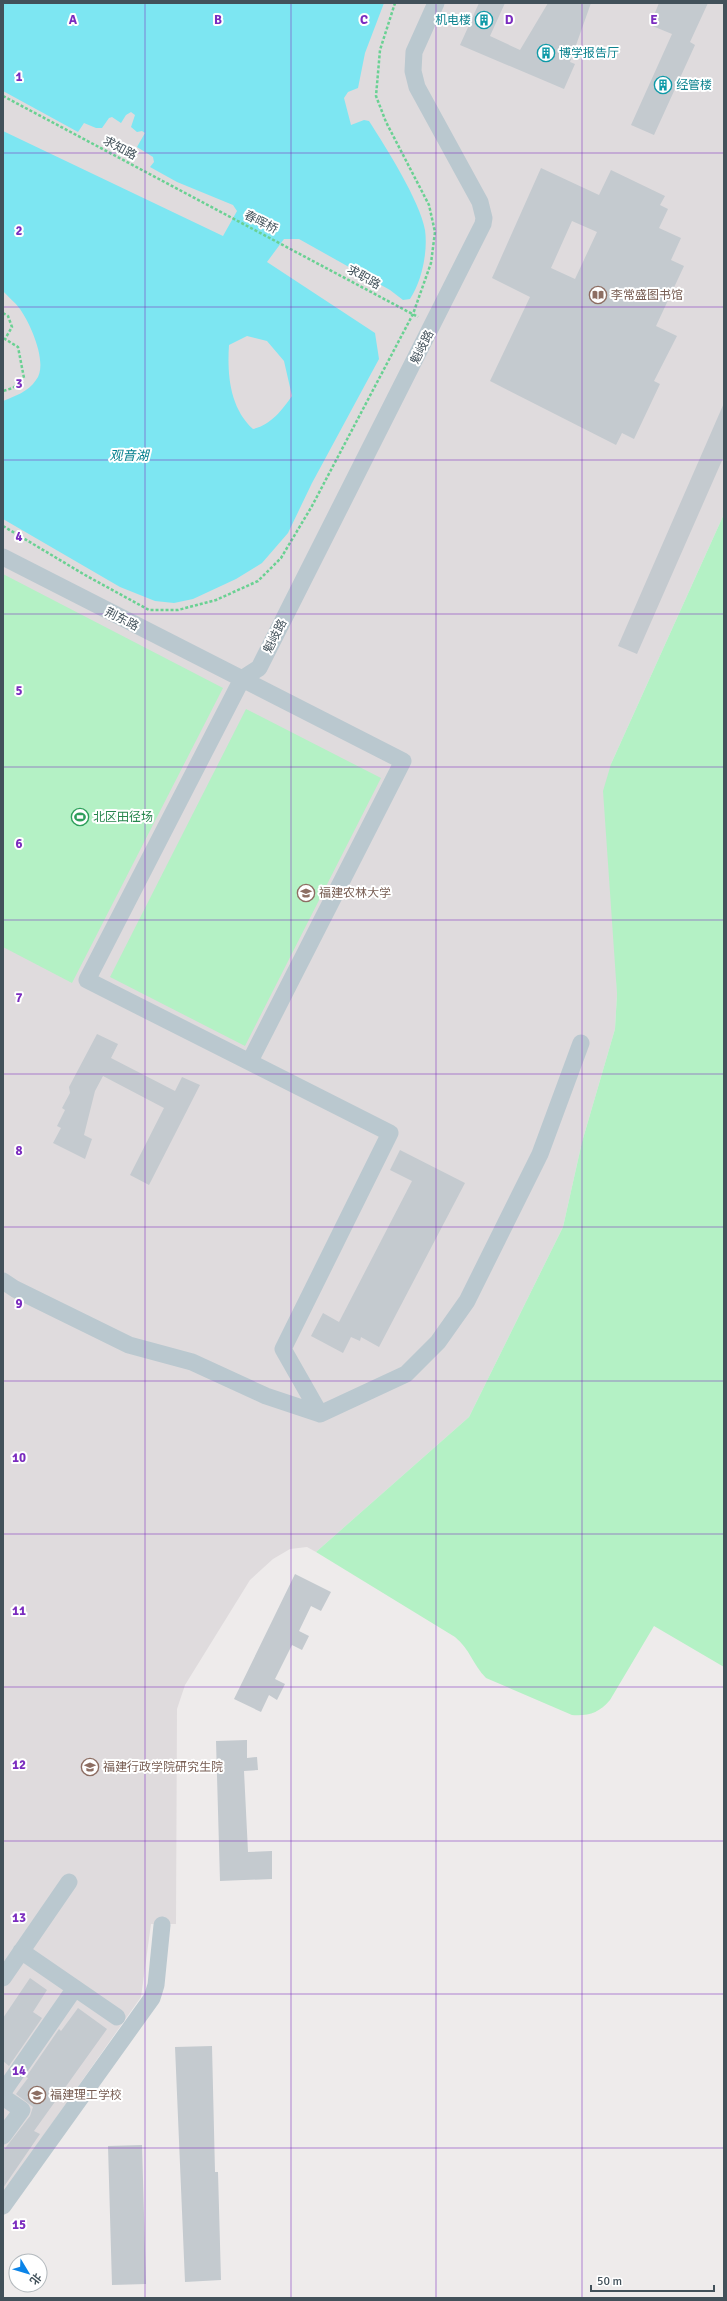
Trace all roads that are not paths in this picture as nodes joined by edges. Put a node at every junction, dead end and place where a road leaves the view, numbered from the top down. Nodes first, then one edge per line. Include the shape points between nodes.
1 (436, 3) edge
2 (3, 557) edge
3 (242, 679) junction
4 (581, 1043) dead end
5 (250, 1061) junction
6 (3, 1281) edge
7 (320, 1414) junction
8 (69, 1882) dead end
9 (162, 1925) dead end
10 (21, 1951) junction
11 (3, 1978) edge
12 (75, 1988) junction
13 (117, 2017) dead end
14 (3, 2092) edge
15 (3, 2097) edge
16 (3, 2136) edge
17 (3, 2206) edge

1 - 3 street, 魁岐路 via 414,52 413,71 417,87 480,202 484,218 259,668
2 - 3 street, 荆东路
3 - 5 street, 荆东路 via 403,761
3 - 5 street via 87,980
4 - 7 street via 540,1154 467,1301 438,1342 406,1374
5 - 7 street via 390,1133 283,1349
6 - 7 street via 129,1345 192,1362 266,1396
8 - 10 street
9 - 17 street via 156,1985 152,1998
10 - 11 street
10 - 12 street
12 - 13 street
12 - 14 street
15 - 16 street via 22,2110

